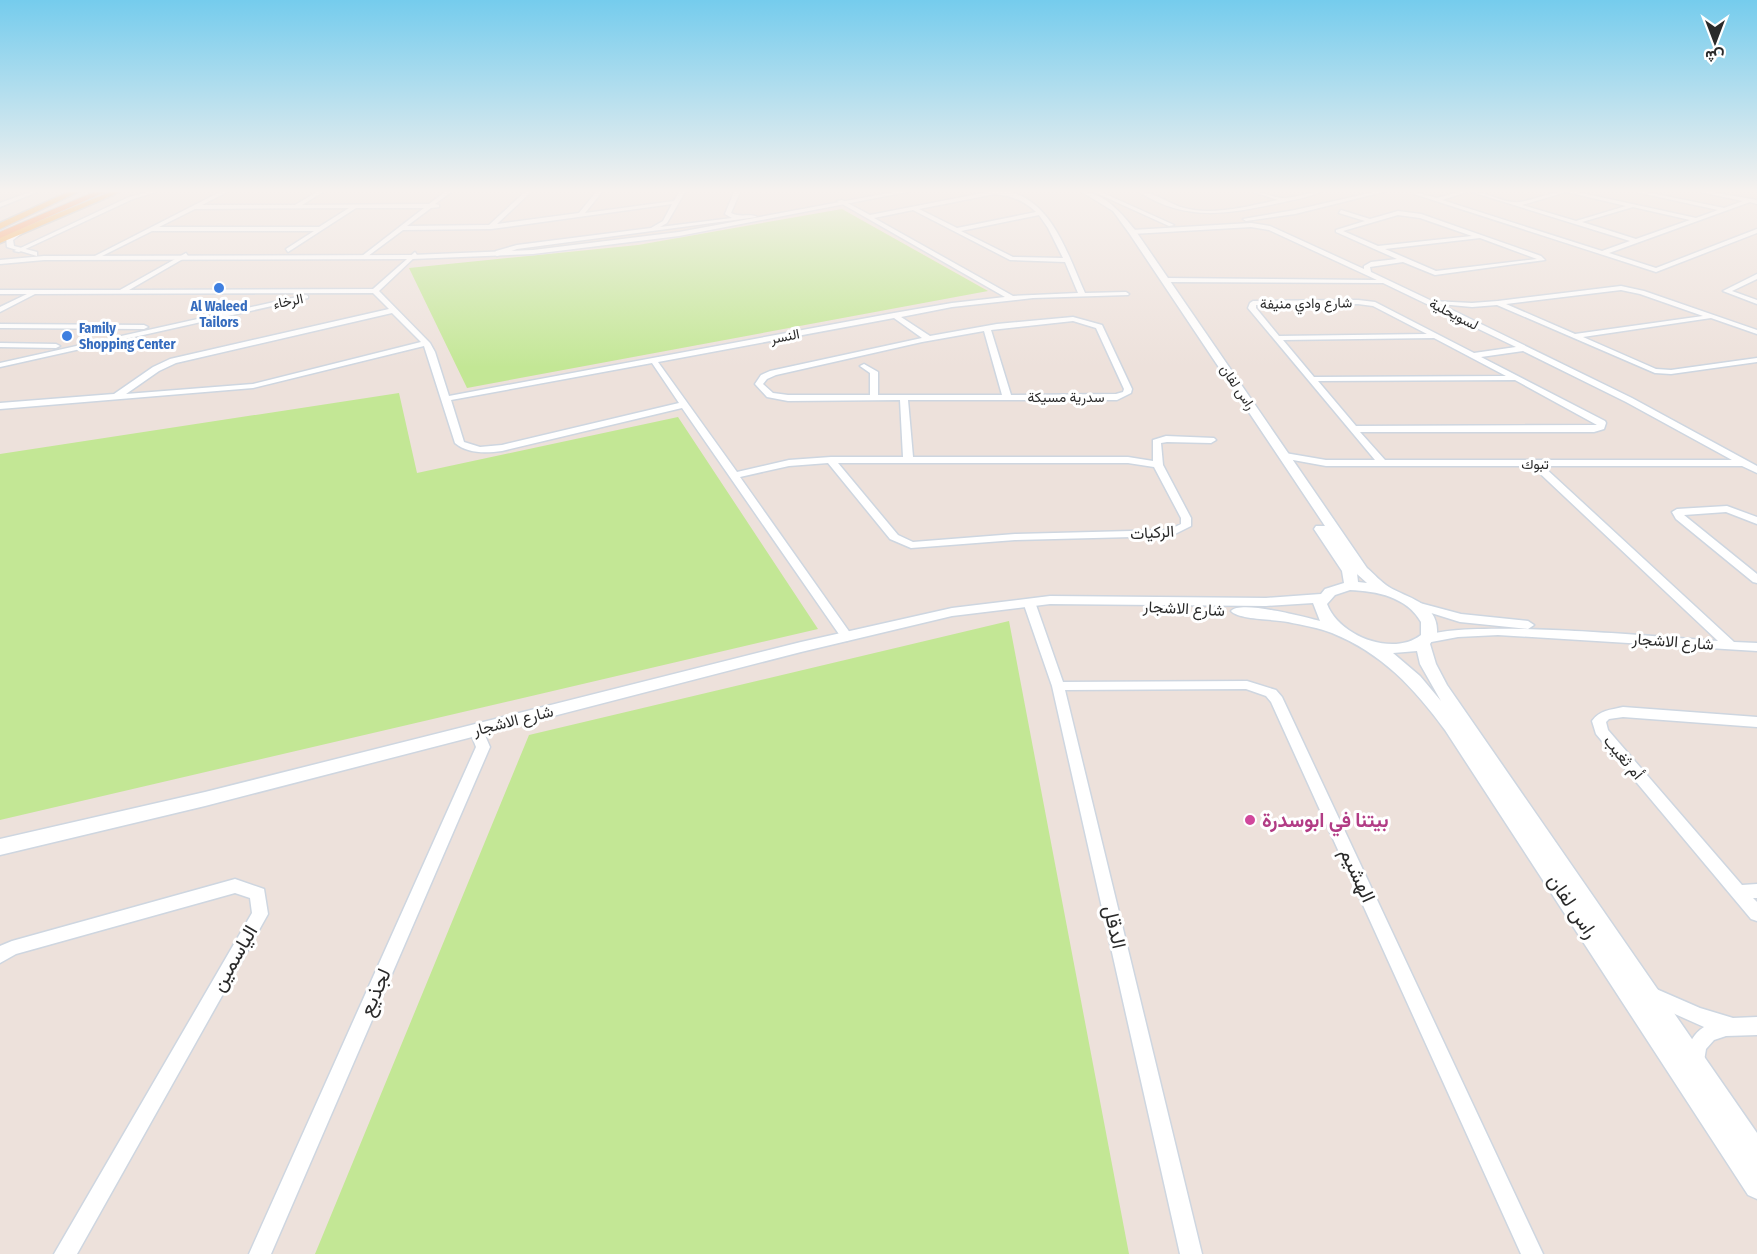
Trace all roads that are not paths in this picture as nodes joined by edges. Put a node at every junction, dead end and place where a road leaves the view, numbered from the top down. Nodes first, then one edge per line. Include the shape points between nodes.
1 (17, 251) edge
2 (109, 251) edge
3 (377, 251) edge
4 (378, 251) edge
5 (513, 251) edge
6 (526, 251) edge
7 (929, 251) edge
8 (996, 251) edge
9 (1061, 251) edge
10 (1140, 251) edge
11 (1146, 251) edge
12 (1318, 251) edge
13 (1382, 251) edge
14 (1521, 251) edge
15 (1594, 251) edge
16 (1608, 251) edge
17 (1708, 251) edge
18 (497, 253) junction
19 (1601, 253) junction
20 (371, 256) junction
21 (413, 256) junction
22 (36, 257) junction
23 (97, 257) junction
24 (189, 257) junction
25 (1066, 260) junction
26 (1403, 260) junction
27 (0, 262) edge
28 (1364, 272) junction
29 (1756, 277) edge
30 (1167, 282) junction
31 (1384, 282) junction
32 (331, 291) junction
33 (375, 291) junction
34 (0, 292) edge
35 (36, 292) junction
36 (121, 292) junction
37 (134, 292) junction
38 (1082, 294) junction
39 (1126, 294) dead end
40 (1010, 297) junction
41 (1428, 301) junction
42 (1757, 302) edge
43 (1498, 303) junction
44 (0, 310) edge
45 (395, 310) junction
46 (894, 315) junction
47 (1713, 316) junction
48 (0, 326) edge
49 (166, 327) junction
50 (987, 329) junction
51 (1757, 332) edge
52 (1436, 335) junction
53 (1573, 336) junction
54 (1278, 338) junction
55 (930, 340) junction
56 (426, 342) junction
57 (0, 345) edge
58 (75, 347) junction
59 (1521, 349) junction
60 (1476, 355) junction
61 (1757, 360) edge
62 (654, 361) junction
63 (1739, 363) junction
64 (0, 365) edge
65 (864, 366) dead end
66 (1757, 370) edge
67 (1519, 378) junction
68 (1313, 379) junction
69 (116, 396) junction
70 (904, 397) junction
71 (1006, 397) junction
72 (874, 398) junction
73 (445, 399) junction
74 (684, 405) junction
75 (0, 406) edge
76 (1354, 429) junction
77 (1211, 440) dead end
78 (1285, 456) junction
79 (908, 459) junction
80 (831, 460) junction
81 (1382, 463) junction
82 (1744, 463) junction
83 (1326, 464) junction
84 (1535, 464) junction
85 (1158, 465) junction
86 (1757, 470) edge
87 (1296, 474) junction
88 (734, 476) junction
89 (1757, 521) edge
90 (1757, 580) edge
91 (1349, 586) junction
92 (1384, 590) junction
93 (1322, 598) junction
94 (1029, 602) junction
95 (1412, 603) junction
96 (1337, 630) junction
97 (1588, 635) junction
98 (847, 637) junction
99 (1424, 640) junction
100 (1367, 644) junction
101 (1730, 645) junction
102 (1757, 647) edge
103 (1058, 686) junction
104 (1757, 722) edge
105 (476, 729) junction
106 (0, 847) edge
107 (1757, 891) edge
108 (1738, 892) junction
109 (1757, 914) edge
110 (0, 955) edge
111 (1647, 992) junction
112 (1731, 1026) junction
113 (1757, 1026) edge
114 (1696, 1065) junction
115 (1757, 1155) edge
116 (1757, 1186) edge
117 (65, 1254) edge
118 (260, 1254) edge
119 (1191, 1254) edge
120 (1532, 1254) edge

1 - 22 street
2 - 23 street
3 - 20 street
4 - 20 street
5 - 18 street
6 - 18 street
7 - 40 street
8 - 25 street via 1012,259
9 - 25 street
10 - 91 street, راس لفان via 1349,571
11 - 30 street, راس لفان
12 - 28 street, لسويحلية
13 - 26 street
14 - 26 street via 1542,260 1442,274
15 - 19 street
16 - 19 street
17 - 19 street via 1660,270
18 - 21 street
20 - 21 street
20 - 24 street
21 - 33 street
22 - 23 street
22 - 27 street
23 - 24 street
24 - 36 street
24 - 37 street
25 - 38 street
26 - 28 street via 1371,264
28 - 31 street, لسويحلية
29 - 42 street via 1726,291
30 - 31 street
30 - 78 street, راس لفان
31 - 41 street, لسويحلية
32 - 33 street
32 - 37 street
32 - 49 street, الرخاء
33 - 45 street
34 - 35 street
35 - 36 street
35 - 44 street
36 - 37 street
38 - 39 street, النسر
38 - 40 street, النسر
40 - 46 street, النسر
41 - 43 street
41 - 59 street, لسويحلية
43 - 47 street via 1621,288
43 - 53 street
45 - 56 street
45 - 69 street via 173,361
46 - 55 street
46 - 62 street, النسر
47 - 51 street
47 - 53 street
48 - 49 street
49 - 58 street, الرخاء
50 - 55 street, سدرية مسيكة
50 - 71 street
50 - 71 street, سدرية مسيكة via 1062,320 1095,324 1100,327 1128,389 1117,397
52 - 54 street
52 - 54 street, شارع وادي منيفة via 1366,303 1253,303 1252,308
52 - 60 street, شارع وادي منيفة
53 - 63 street via 1655,371
54 - 68 street, شارع وادي منيفة
55 - 72 street, سدرية مسيكة via 773,373 759,384 764,392 778,397
56 - 69 street via 253,386
56 - 73 street
57 - 58 street
58 - 64 street, الرخاء
59 - 60 street
59 - 82 street, لسويحلية via 1647,409
60 - 67 street, شارع وادي منيفة
61 - 63 street
62 - 73 street, النسر
62 - 74 street
63 - 66 street
65 - 72 street via 874,372
67 - 68 street
67 - 76 street, شارع وادي منيفة via 1598,419 1601,427
68 - 76 street, شارع وادي منيفة
69 - 75 street
70 - 71 street, سدرية مسيكة
70 - 72 street, سدرية مسيكة
70 - 79 street
73 - 74 street via 460,443 476,450 502,448
74 - 88 street
76 - 81 street, شارع وادي منيفة
77 - 85 street via 1158,440
78 - 83 street, تبوك
78 - 87 street, راس لفان
79 - 80 street
79 - 85 street via 1128,460
80 - 85 street, الركيات via 894,537 921,546 1015,537 1181,530 1186,526 1186,518
80 - 88 street via 789,463
81 - 83 street, تبوك
81 - 84 street, تبوك
82 - 84 street, تبوك
82 - 86 street, لسويحلية
83 - 87 street, تبوك via 1307,467
84 - 101 street
87 - 92 street, راس لفان via 1362,571
88 - 98 street
89 - 90 street via 1726,509 1677,512
91 - 92 street
91 - 93 street, شارع الاشجار
92 - 95 street
93 - 94 street, شارع الاشجار via 1266,602
93 - 96 street via 1324,617
94 - 96 street, شارع الاشجار via 1259,612
94 - 98 street, شارع الاشجار via 952,612
94 - 103 street, الدقل
95 - 97 street, شارع الاشجار via 1460,618
95 - 99 street, راس لفان via 1429,621 1430,630
96 - 100 street, شارع الاشجار
97 - 99 street, شارع الاشجار via 1487,631
97 - 101 street, شارع الاشجار
98 - 105 street, شارع الاشجار
99 - 100 street via 1393,648
99 - 111 street, راس لفان via 1428,664 1440,687
100 - 116 street, راس لفان via 1412,675 1451,726
101 - 102 street, شارع الاشجار
103 - 119 street, الدقل
103 - 120 street, الهشيم via 1246,685 1271,693 1277,700
104 - 108 street, أم ثغيب via 1623,712 1605,715 1599,721 1601,731
105 - 106 street, شارع الاشجار
105 - 118 street, لجذيع via 483,747
107 - 108 street
108 - 109 street, أم ثغيب
110 - 117 street, الياسمين via 12,948 235,886 258,894 260,914
111 - 112 street via 1697,1016
111 - 114 street, راس لفان
112 - 113 street
112 - 114 street via 1707,1033 1699,1041
114 - 115 street, راس لفان

